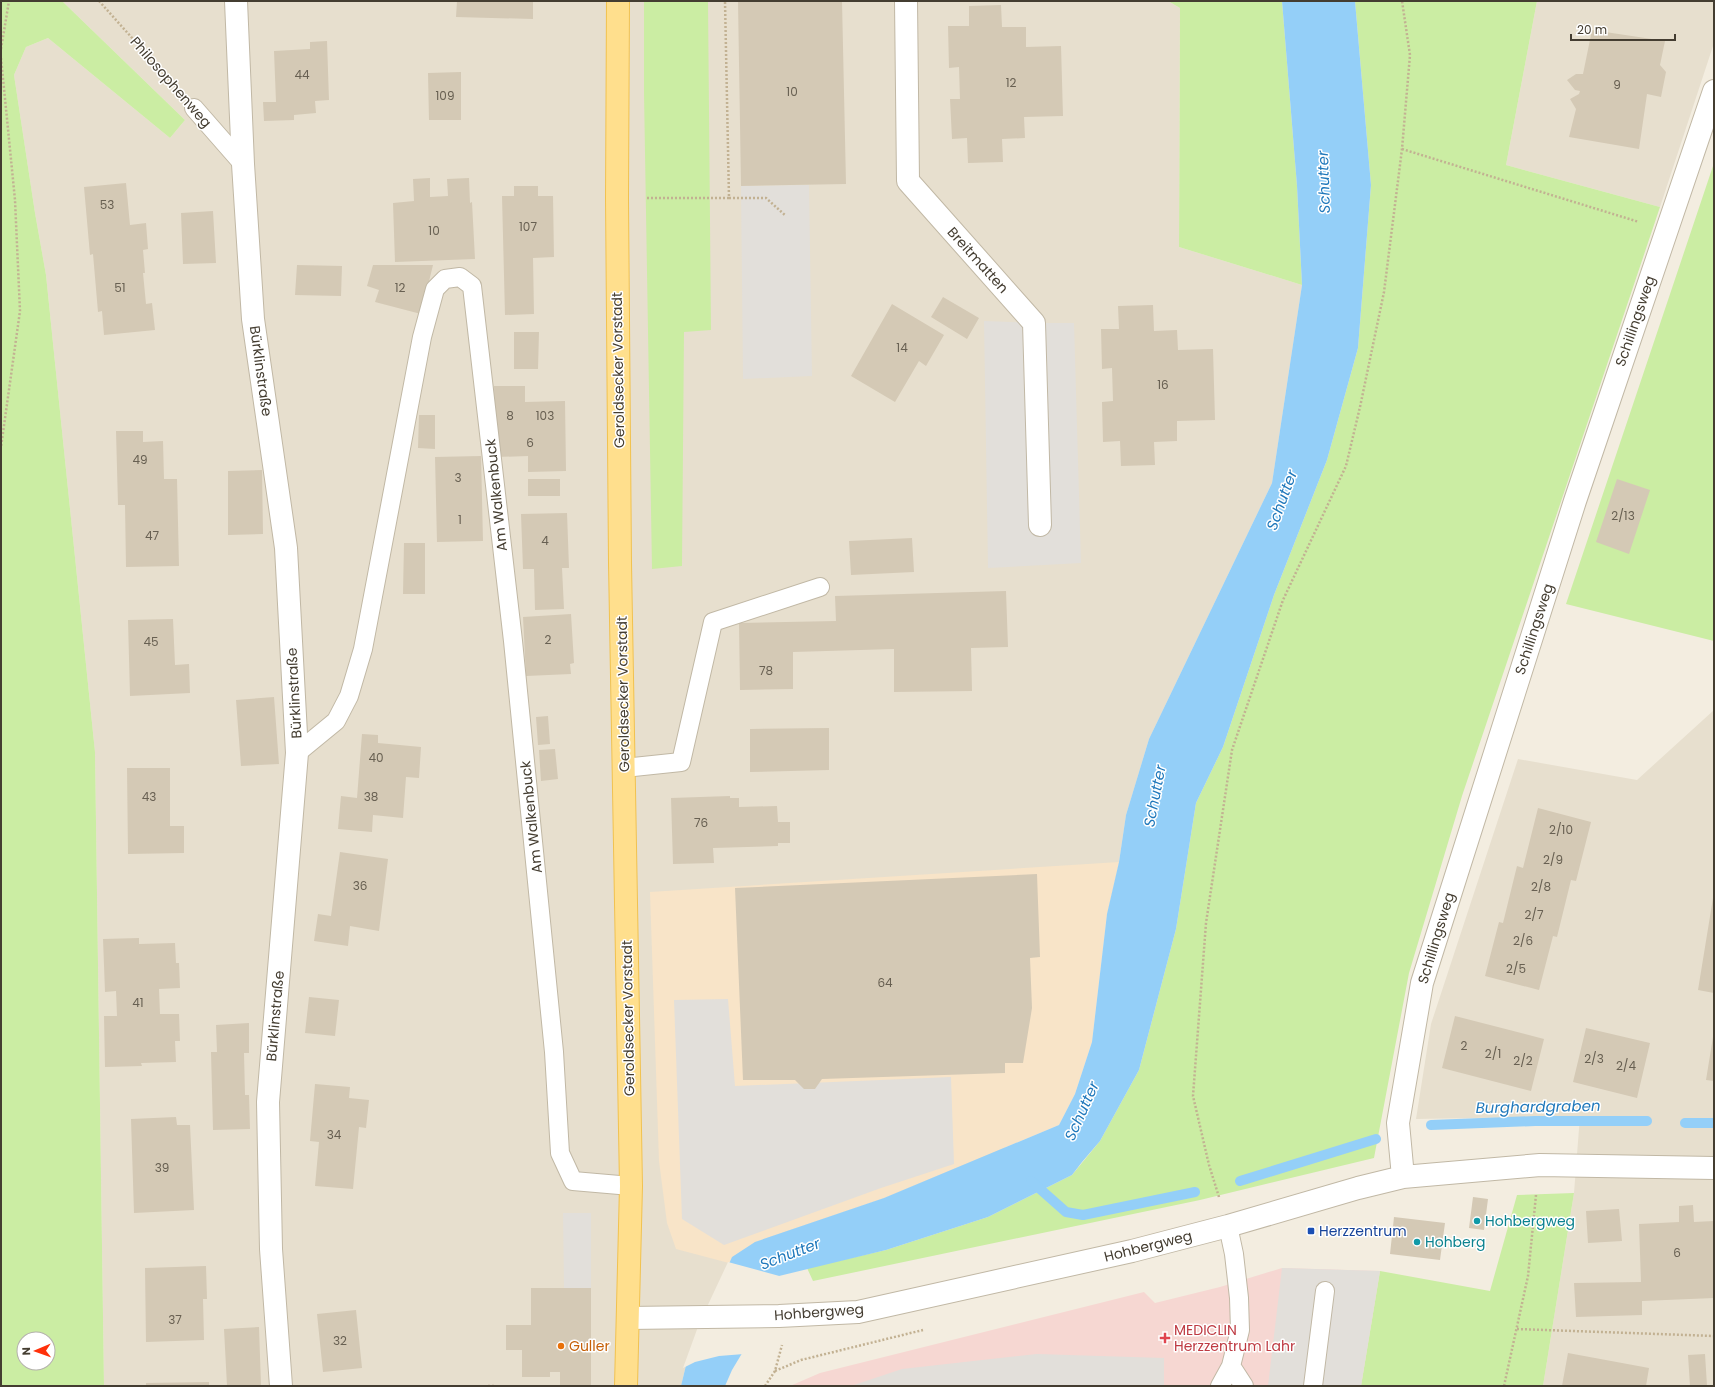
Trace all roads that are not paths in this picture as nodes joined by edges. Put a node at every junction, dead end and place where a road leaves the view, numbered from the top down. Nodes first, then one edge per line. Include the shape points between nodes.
1 (236, 1) edge
2 (618, 1) edge
3 (906, 1) edge
4 (1714, 91) edge
5 (194, 108) road end
6 (243, 164) junction
7 (1040, 525) dead end
8 (820, 587) dead end
9 (297, 753) junction
10 (624, 768) junction
11 (1714, 1168) edge
12 (1403, 1177) junction
13 (631, 1186) junction
14 (1228, 1226) junction
15 (1325, 1291) dead end
16 (628, 1318) junction
17 (1231, 1366) junction
18 (281, 1386) edge
19 (626, 1386) edge
20 (1220, 1386) edge
21 (1244, 1386) edge
22 (1313, 1386) edge

1 - 6 street, Bürklinstraße
2 - 10 main road, Geroldsecker Vorstadt via 617,198
3 - 7 street, Breitmatten via 908,181 1034,324
4 - 12 street, Schillingsweg via 1568,523 1422,983 1398,1124
5 - 6 lane, Philosophenweg
6 - 9 street, Bürklinstraße via 253,319 286,548
8 - 10 lane via 714,622 681,762
9 - 13 lane, Am Walkenbuck via 336,720 349,696 363,649 422,337 435,289 445,279 460,277 472,286 513,641 554,1052 560,1153 573,1181
9 - 18 street, Bürklinstraße via 268,1102 271,1249
10 - 13 main road, Geroldsecker Vorstadt
11 - 12 street, Hohbergweg via 1540,1165
12 - 14 street, Hohbergweg
13 - 16 main road, Geroldsecker Vorstadt
14 - 16 street, Hohbergweg via 1132,1251 858,1312
14 - 17 lane via 1234,1254 1240,1330
15 - 22 lane
16 - 19 main road, Geroldsecker Vorstadt
17 - 20 lane
17 - 21 lane

